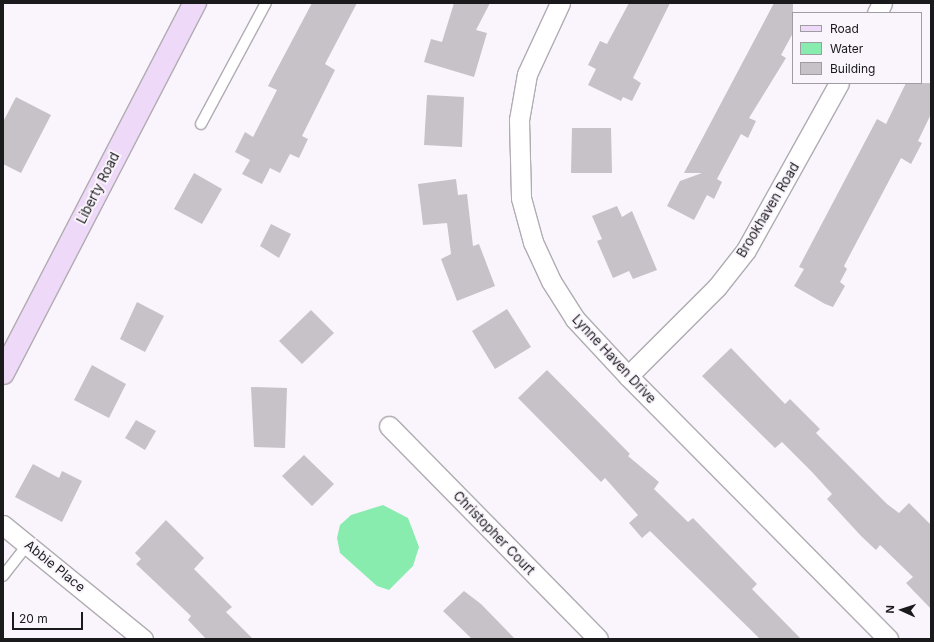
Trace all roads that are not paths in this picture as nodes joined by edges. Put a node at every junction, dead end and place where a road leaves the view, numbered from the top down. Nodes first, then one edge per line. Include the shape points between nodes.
1 (195, 3) edge
2 (266, 3) edge
3 (560, 3) edge
4 (882, 3) edge
5 (878, 12) edge
6 (838, 84) edge
7 (201, 124) dead end
8 (3, 373) edge
9 (628, 376) junction
10 (389, 426) dead end
11 (3, 525) edge
12 (27, 545) junction
13 (3, 576) edge
14 (143, 639) edge
15 (598, 639) edge
16 (888, 639) edge

1 - 8 main road, Liberty Road
2 - 7 lane
3 - 9 street, Lynne Haven Drive via 527,74 519,120 521,198 533,242 551,281 575,318
4 - 5 street
6 - 9 street, Brookhaven Road via 746,250 716,287
9 - 16 street, Lynne Haven Drive
10 - 15 street, Christopher Court
11 - 12 street, Abbie Place
12 - 13 lane
12 - 14 street, Abbie Place

